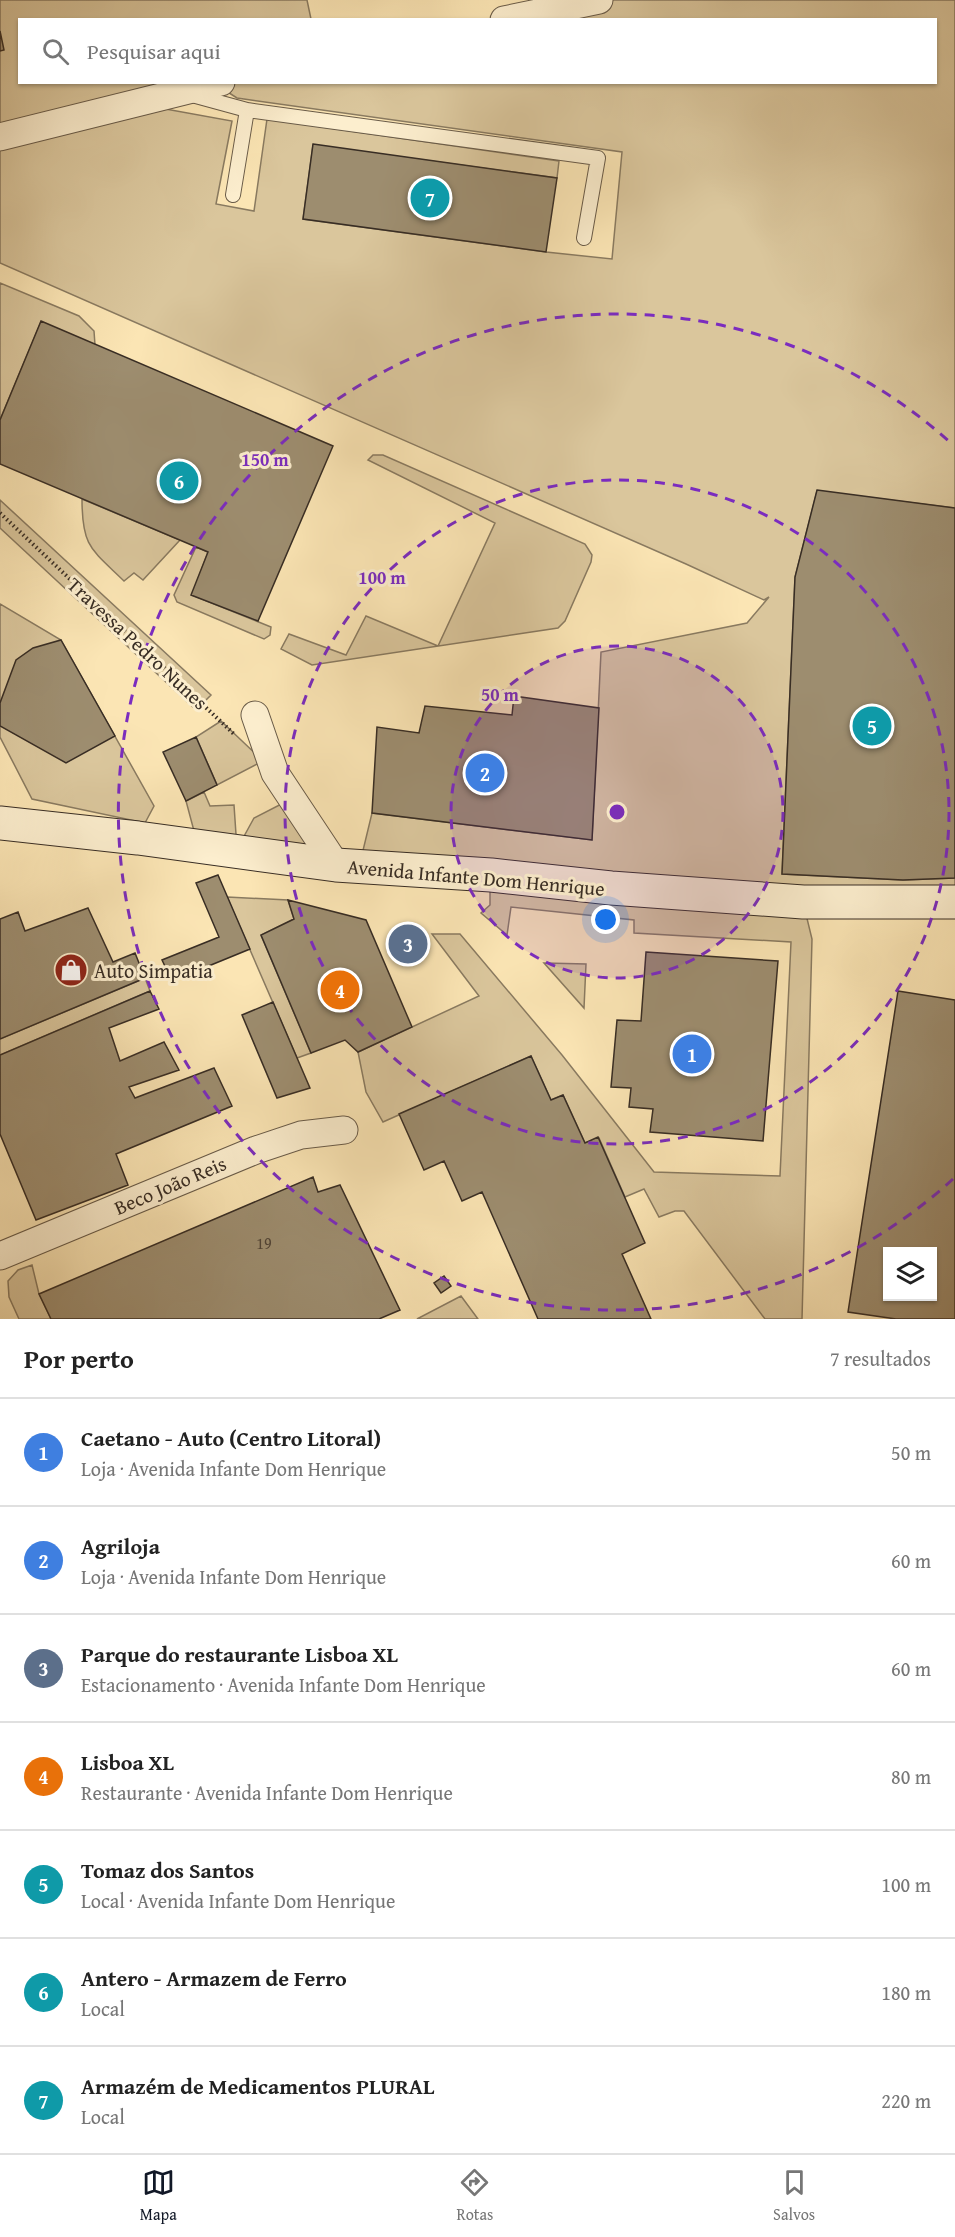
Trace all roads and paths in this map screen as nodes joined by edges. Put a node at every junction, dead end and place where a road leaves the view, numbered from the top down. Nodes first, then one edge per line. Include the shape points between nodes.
1 (599, 0) edge
2 (514, 18) edge
3 (213, 84) edge
4 (181, 92) junction
5 (247, 110) junction
6 (0, 137) edge
7 (232, 195) dead end
8 (584, 238) dead end
9 (0, 513) edge
10 (255, 714) dead end
11 (238, 737) dead end
12 (0, 823) edge
13 (336, 865) junction
14 (955, 902) edge
15 (344, 1130) dead end
16 (0, 1256) edge

1 - 2 street
3 - 4 street
4 - 5 lane
4 - 6 street
5 - 7 lane
5 - 8 lane via 598,158
9 - 11 path, Travessa Pedro Nunes
10 - 13 street via 275,772
12 - 13 main road, Avenida Infante Dom Henrique
13 - 14 main road, Avenida Infante Dom Henrique via 803,902
15 - 16 street, Beco João Reis via 301,1135 256,1150

